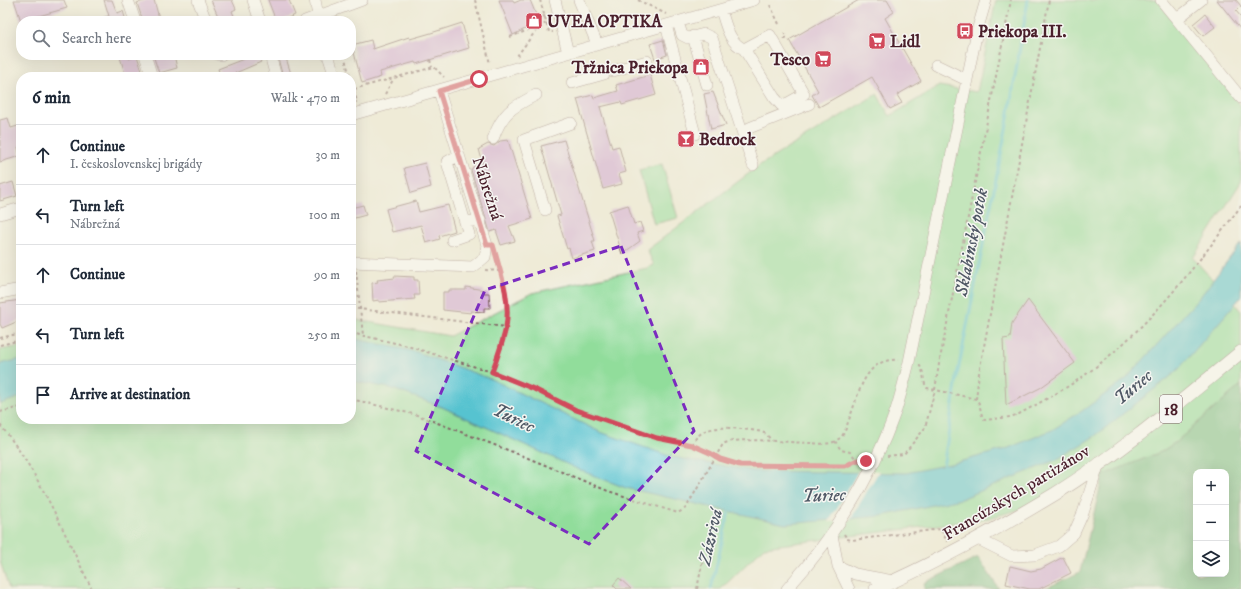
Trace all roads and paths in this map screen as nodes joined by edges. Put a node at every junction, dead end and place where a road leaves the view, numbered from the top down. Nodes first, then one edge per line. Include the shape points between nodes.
1 (128, 0) edge
2 (198, 0) edge
3 (253, 0) edge
4 (315, 0) edge
5 (362, 0) edge
6 (475, 0) edge
7 (540, 0) edge
8 (555, 0) edge
9 (579, 0) edge
10 (638, 0) edge
11 (754, 0) edge
12 (986, 0) edge
13 (1011, 0) edge
14 (1048, 0) edge
15 (1161, 0) edge
16 (1201, 0) edge
17 (770, 5) dead end
18 (721, 10) junction
19 (133, 16) edge
20 (204, 16) edge
21 (258, 16) edge
22 (318, 16) edge
23 (325, 16) edge
24 (545, 16) junction
25 (537, 18) dead end
26 (1177, 19) junction
27 (667, 20) junction
28 (678, 22) junction
29 (547, 23) junction
30 (779, 24) dead end
31 (540, 25) junction
32 (558, 30) dead end
33 (693, 36) junction
34 (510, 37) dead end
35 (597, 44) junction
36 (744, 49) junction
37 (568, 53) junction
38 (517, 57) dead end
39 (147, 60) edge
40 (271, 60) edge
41 (330, 60) edge
42 (346, 60) edge
43 (430, 60) dead end
44 (647, 61) dead end
45 (490, 64) dead end
46 (936, 65) dead end
47 (432, 68) junction
48 (150, 72) edge
49 (275, 72) edge
50 (333, 72) edge
51 (349, 72) edge
52 (444, 77) dead end
53 (394, 78) junction
54 (967, 80) junction
55 (572, 83) dead end
56 (707, 85) dead end
57 (356, 88) edge
58 (439, 91) junction
59 (385, 94) dead end
60 (536, 95) dead end
61 (356, 98) edge
62 (1241, 98) edge
63 (357, 102) dead end
64 (809, 104) dead end
65 (784, 109) junction
66 (356, 114) edge
67 (571, 123) dead end
68 (749, 128) dead end
69 (695, 134) dead end
70 (492, 139) dead end
71 (459, 155) junction
72 (753, 165) dead end
73 (1241, 206) edge
74 (16, 210) edge
75 (545, 210) dead end
76 (0, 214) edge
77 (480, 220) junction
78 (0, 222) edge
79 (465, 222) junction
80 (452, 240) dead end
81 (487, 245) junction
82 (356, 262) edge
83 (357, 280) dead end
84 (16, 290) edge
85 (0, 293) edge
86 (356, 308) edge
87 (360, 308) junction
88 (506, 327) junction
89 (16, 334) edge
90 (356, 334) edge
91 (363, 335) junction
92 (7, 336) junction
93 (0, 338) edge
94 (16, 341) edge
95 (8, 342) junction
96 (0, 345) edge
97 (1241, 352) edge
98 (902, 361) dead end
99 (916, 364) dead end
100 (492, 372) junction
101 (935, 390) junction
102 (976, 399) junction
103 (356, 400) edge
104 (16, 408) edge
105 (0, 412) edge
106 (0, 425) edge
107 (835, 441) junction
108 (773, 442) junction
109 (692, 445) junction
110 (715, 456) junction
111 (890, 457) dead end
112 (857, 460) junction
113 (870, 462) junction
114 (1100, 463) junction
115 (838, 530) junction
116 (978, 539) junction
117 (946, 542) dead end
118 (704, 555) dead end
119 (838, 566) junction
120 (893, 581) junction
121 (243, 587) dead end
122 (92, 589) edge
123 (238, 589) edge
124 (698, 589) edge
125 (787, 589) edge
126 (849, 589) edge
127 (876, 589) edge

1 - 19 street
2 - 20 street
3 - 21 street
4 - 22 street
5 - 23 street
6 - 45 path
7 - 24 path
8 - 37 street
9 - 35 street
10 - 27 path
11 - 18 street
12 - 54 street
13 - 101 path
14 - 102 path
15 - 26 street
16 - 26 street
17 - 30 path
18 - 28 street
18 - 36 street via 729,34 737,46
24 - 25 path
24 - 29 path
26 - 62 street
27 - 28 street
27 - 35 street
27 - 69 street
28 - 33 street via 682,34 688,38
29 - 31 path
29 - 32 path via 550,32
31 - 34 path
31 - 38 path
33 - 56 street
33 - 72 street via 704,34 712,38
35 - 37 street
36 - 65 street
36 - 65 street via 770,35 804,94 788,103
37 - 58 street
39 - 48 street
40 - 49 street
41 - 50 street
42 - 51 path
43 - 47 path
44 - 55 street
46 - 54 street
47 - 52 path
47 - 53 path
53 - 57 path
53 - 59 path
54 - 113 street via 909,362 896,409
58 - 66 street
58 - 71 street, Nábrežná
60 - 70 street via 509,110 501,119
61 - 63 path
64 - 65 street
65 - 68 street
67 - 75 street via 524,140
71 - 77 street, Nábrežná
71 - 79 street via 447,162
73 - 102 path via 1185,280 1149,320 1084,375 1010,418 985,420 981,416 979,401
74 - 76 street
74 - 78 street
77 - 79 street
77 - 81 street, Nábrežná
79 - 80 street via 469,234
81 - 82 street, Nábrežná via 485,258 473,267
81 - 88 path via 493,245 505,291
83 - 87 path
84 - 85 street
86 - 87 path
87 - 88 path
87 - 91 path
88 - 100 path
89 - 92 path
90 - 91 path
91 - 100 path
92 - 93 path
92 - 95 path
94 - 95 path
95 - 96 path
97 - 114 main road, Francúzskych partizánov / 18
98 - 107 path via 882,362 870,370 862,384 844,433
99 - 101 path via 922,370 925,386
100 - 109 path via 576,410 657,438
101 - 102 path
101 - 111 path via 925,428 904,454
103 - 110 path via 417,415 628,498 673,512 686,508
104 - 105 path
106 - 122 path via 15,444 41,489
107 - 108 path via 821,444
107 - 112 path via 841,450 850,452
108 - 109 path via 765,434 755,430 723,428 705,431
108 - 110 path via 730,441 721,446
109 - 110 path
110 - 112 path via 740,465 845,466
112 - 113 path
113 - 115 street
114 - 116 main road, Francúzskych partizánov / 18 via 1056,493
114 - 116 street via 1074,533 1059,546 1035,555 1012,556
115 - 117 path via 847,539 852,540 941,530
115 - 119 street
115 - 125 street
116 - 120 main road, Francúzskych partizánov / 18
118 - 124 path
119 - 120 street via 855,574
119 - 126 street
120 - 127 main road, Francúzskych partizánov / 18
121 - 123 path

